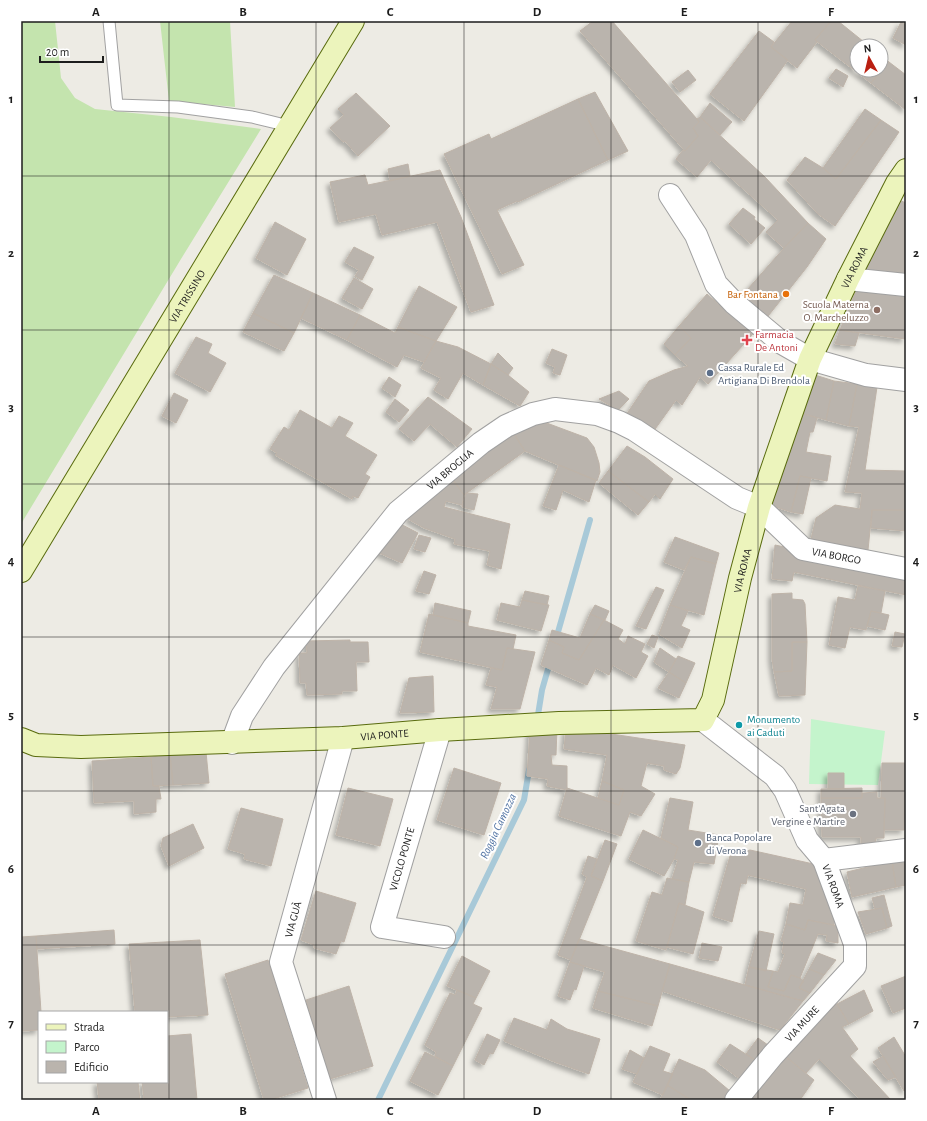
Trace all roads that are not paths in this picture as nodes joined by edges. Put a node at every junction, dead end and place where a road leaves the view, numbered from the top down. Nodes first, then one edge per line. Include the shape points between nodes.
1 (109, 21) edge
2 (353, 21) edge
3 (289, 126) junction
4 (906, 170) edge
5 (900, 194) edge
6 (670, 195) dead end
7 (848, 279) junction
8 (906, 285) edge
9 (810, 359) junction
10 (906, 380) edge
11 (759, 507) junction
12 (906, 569) edge
13 (21, 571) edge
14 (703, 720) junction
15 (440, 730) junction
16 (343, 738) junction
17 (21, 739) edge
18 (232, 743) junction
19 (67, 747) junction
20 (21, 756) edge
21 (906, 850) edge
22 (824, 860) junction
23 (444, 937) dead end
24 (855, 944) joint
25 (325, 1100) edge
26 (736, 1100) edge

1 - 3 lane via 117,105 178,107 252,117
2 - 3 street, VIA TRISSINO
3 - 13 street, VIA TRISSINO
4 - 5 street, VIA ROMA
5 - 7 street, VIA ROMA
6 - 9 street via 696,235 716,284 734,303 782,343
7 - 8 street
7 - 9 street, VIA ROMA
9 - 10 street via 866,375
9 - 11 street, VIA ROMA
11 - 12 street, VIA BORGO via 803,549
11 - 14 street, VIA ROMA via 740,578 713,700
11 - 18 street, VIA BROGLIA via 737,498 635,430 597,414 555,409 533,414 506,426 481,443 398,512 274,667 242,716
14 - 15 street, VIA PONTE via 559,723
14 - 22 street, VIA ROMA via 775,776 785,790 808,840
15 - 16 street, VIA PONTE
15 - 23 street, VICOLO PONTE via 382,927
16 - 18 street, VIA PONTE
16 - 25 street, VIA GUÀ via 281,962
17 - 19 street, VIA PONTE via 36,745
18 - 19 street, VIA PONTE
19 - 20 street, VIA PONTE
21 - 22 street
22 - 24 street, VIA ROMA
24 - 26 street, VIA MURE via 855,966 773,1055

